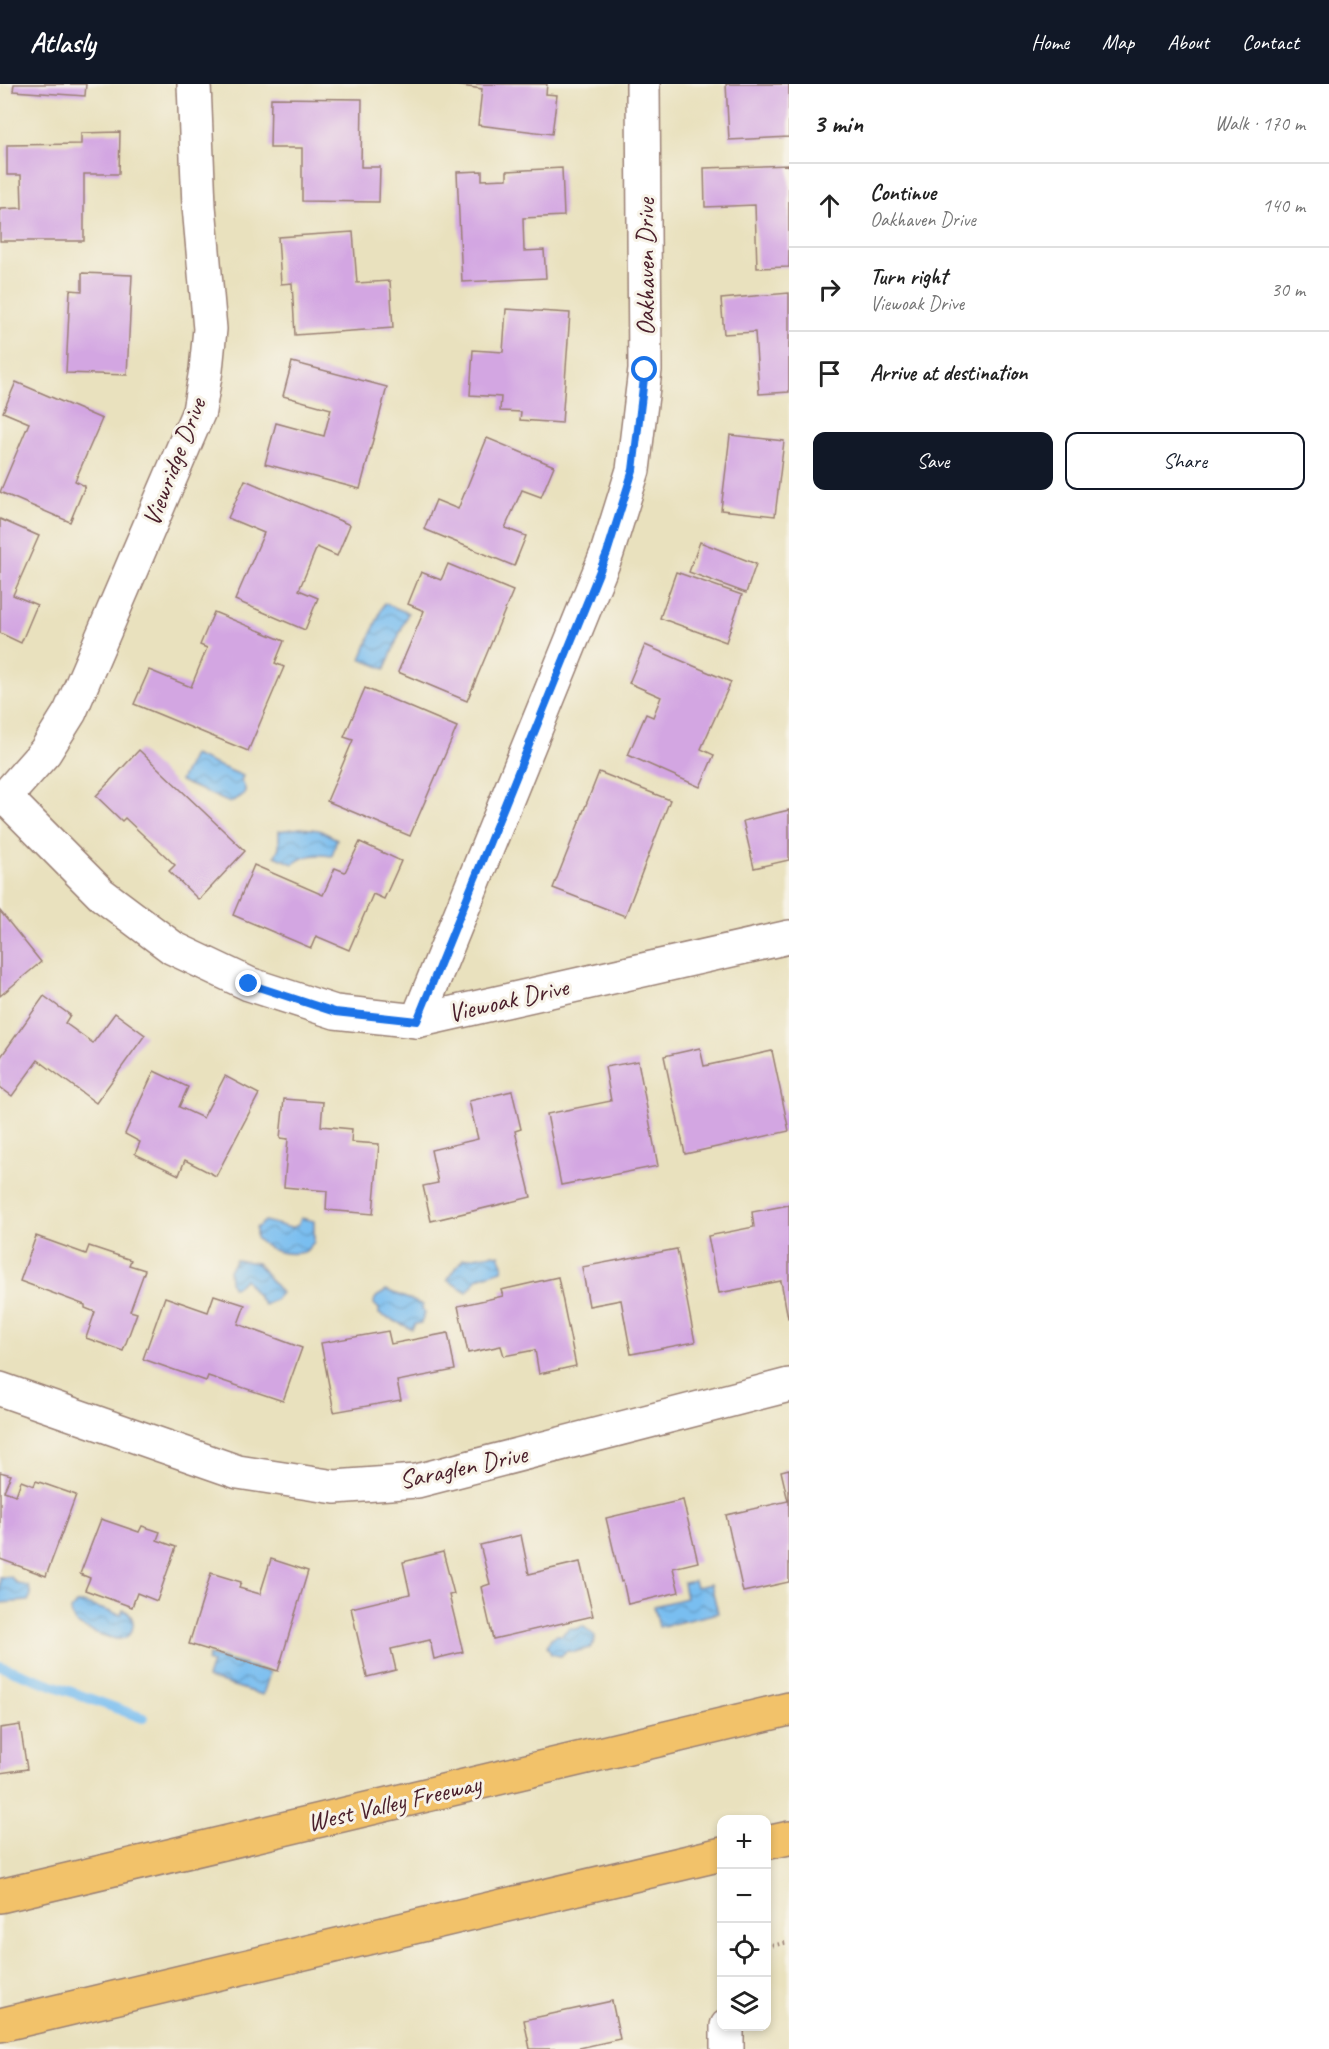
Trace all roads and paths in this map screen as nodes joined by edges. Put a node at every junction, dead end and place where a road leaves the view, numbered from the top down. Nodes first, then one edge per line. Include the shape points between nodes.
1 (194, 84) edge
2 (643, 84) edge
3 (3, 798) edge
4 (789, 937) edge
5 (417, 1021) junction
6 (789, 1385) edge
7 (0, 1389) edge
8 (789, 1710) edge
9 (789, 1838) edge
10 (771, 1843) edge
11 (717, 1855) edge
12 (0, 1896) edge
13 (789, 1942) edge
14 (771, 1946) edge
15 (0, 2025) edge
16 (727, 2031) edge
17 (727, 2049) edge

1 - 3 street, Viewridge Drive via 199,207 210,329 199,411 70,712 45,752
2 - 5 street, Oakhaven Drive via 645,370 633,470 607,553
3 - 5 street, Viewoak Drive via 101,894 174,948 249,984 335,1012
4 - 5 street, Viewoak Drive
6 - 7 street, Saraglen Drive via 417,1481 335,1487 238,1472
8 - 12 highway, West Valley Freeway
9 - 10 highway
11 - 15 highway
13 - 14 path
16 - 17 street

